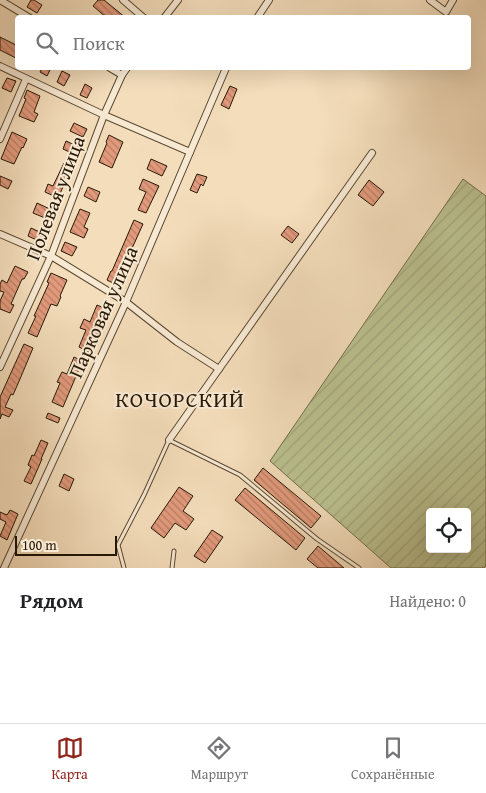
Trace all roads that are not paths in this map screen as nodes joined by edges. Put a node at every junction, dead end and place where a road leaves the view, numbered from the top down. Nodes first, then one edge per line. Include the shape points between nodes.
1 (0, 0) edge
2 (123, 0) edge
3 (178, 0) edge
4 (269, 0) edge
5 (430, 0) edge
6 (453, 0) edge
7 (25, 15) edge
8 (140, 15) edge
9 (166, 15) edge
10 (260, 15) edge
11 (0, 66) edge
12 (113, 70) edge
13 (126, 70) edge
14 (225, 70) edge
15 (122, 75) junction
16 (26, 79) junction
17 (104, 115) junction
18 (0, 139) edge
19 (190, 152) junction
20 (372, 153) dead end
21 (0, 234) edge
22 (51, 256) junction
23 (126, 302) junction
24 (0, 367) edge
25 (218, 369) junction
26 (169, 440) junction
27 (174, 551) dead end
28 (4, 568) edge
29 (124, 568) edge
30 (172, 568) edge
31 (359, 568) edge

1 - 7 street
2 - 8 street
3 - 9 street
4 - 10 street
5 - 6 street via 446,12
11 - 16 street
12 - 15 street
13 - 15 street, Полевая улица
14 - 19 street, Парковая улица
15 - 17 street, Полевая улица
16 - 17 street
16 - 18 street
17 - 19 street
17 - 22 street, Полевая улица
19 - 23 street, Парковая улица
20 - 25 street
21 - 22 street
22 - 23 street
22 - 24 street, Полевая улица
23 - 25 street
23 - 28 street, Парковая улица
25 - 26 street
26 - 29 lane via 118,545
26 - 31 lane via 240,476 316,539
27 - 30 lane

